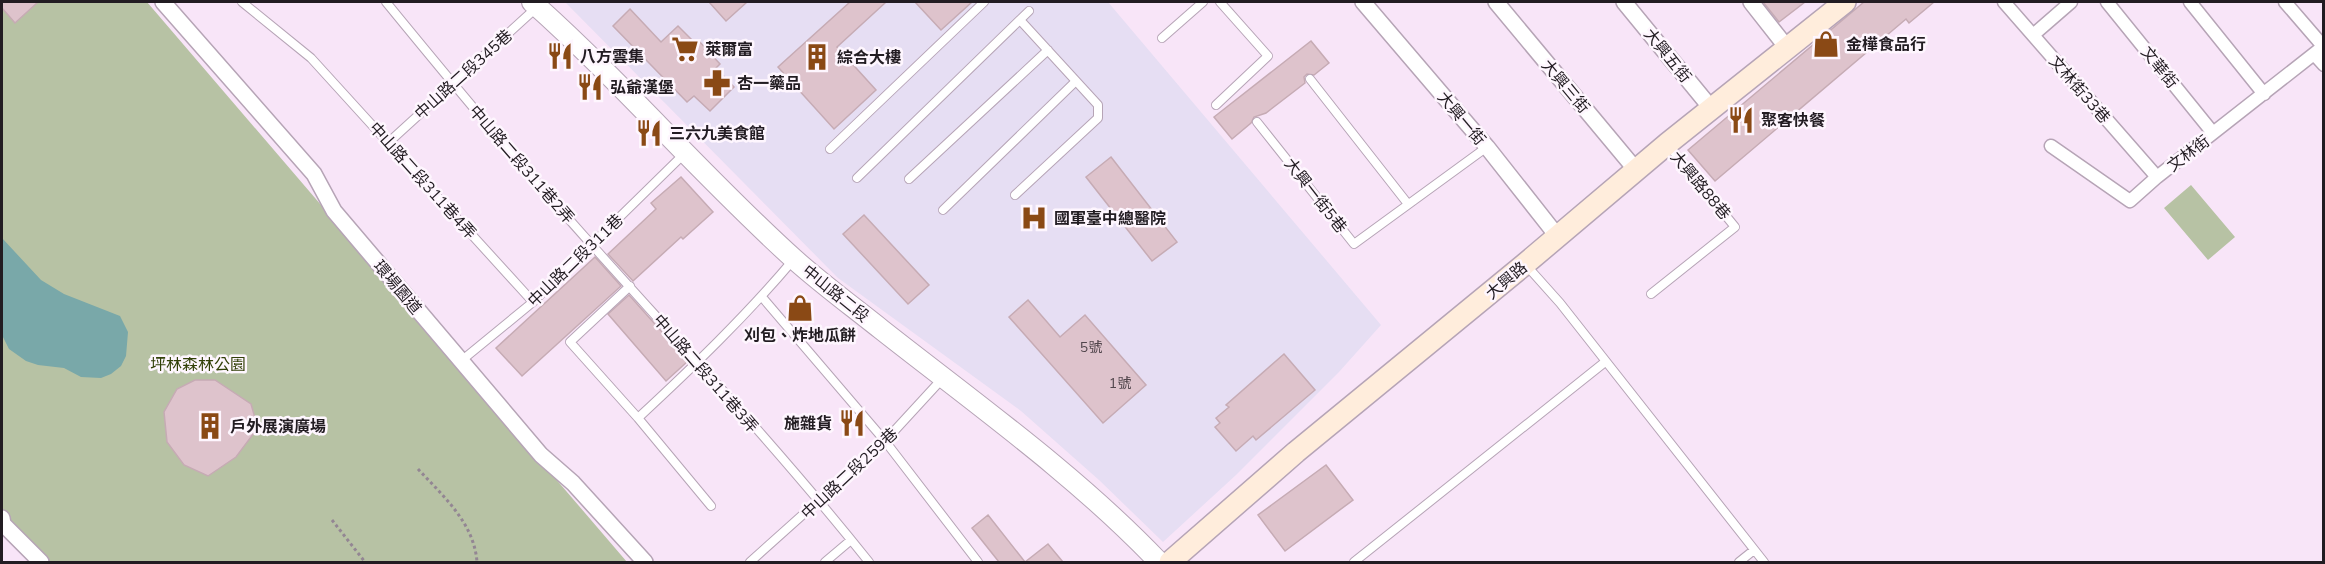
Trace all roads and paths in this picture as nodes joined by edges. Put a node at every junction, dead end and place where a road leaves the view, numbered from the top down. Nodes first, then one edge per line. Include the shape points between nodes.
1 (163, 2) edge
2 (242, 2) edge
3 (387, 2) edge
4 (984, 2) edge
5 (1203, 2) edge
6 (1220, 2) edge
7 (1363, 2) edge
8 (1496, 2) edge
9 (1624, 2) edge
10 (1750, 2) edge
11 (1845, 2) edge
12 (2004, 2) edge
13 (2071, 2) edge
14 (2107, 2) edge
15 (2190, 2) edge
16 (2284, 2) edge
17 (535, 4) edge
18 (1029, 10) dead end
19 (1020, 20) junction
20 (2032, 35) junction
21 (1162, 38) dead end
22 (1788, 49) junction
23 (2320, 49) edge
24 (1048, 50) junction
25 (2324, 65) edge
26 (1310, 79) dead end
27 (1076, 81) junction
28 (453, 83) junction
29 (2264, 94) junction
30 (1216, 105) dead end
31 (1711, 108) junction
32 (1257, 122) dead end
33 (2213, 134) junction
34 (389, 142) junction
35 (1667, 144) junction
36 (2051, 146) dead end
37 (1487, 147) junction
38 (830, 149) dead end
39 (685, 153) junction
40 (1636, 170) junction
41 (2157, 177) junction
42 (857, 178) dead end
43 (909, 179) dead end
44 (1015, 195) dead end
45 (1408, 204) junction
46 (943, 210) dead end
47 (1558, 237) junction
48 (591, 245) junction
49 (794, 259) junction
50 (1525, 264) junction
51 (630, 286) junction
52 (1651, 294) dead end
53 (762, 297) junction
54 (533, 302) junction
55 (461, 361) junction
56 (1605, 362) junction
57 (698, 363) junction
58 (943, 378) junction
59 (638, 418) junction
60 (885, 441) junction
61 (418, 469) dead end
62 (820, 502) junction
63 (711, 506) dead end
64 (2, 518) edge
65 (332, 520) dead end
66 (851, 540) junction
67 (1754, 550) junction
68 (41, 562) edge
69 (365, 562) edge
70 (477, 562) edge
71 (645, 562) edge
72 (750, 562) edge
73 (825, 562) edge
74 (869, 562) edge
75 (978, 562) edge
76 (1159, 562) edge
77 (1170, 562) edge
78 (1354, 562) edge
79 (1739, 562) edge
80 (1764, 562) edge

1 - 55 street, 環場園道 via 314,174 334,211
2 - 34 lane, 中山路二段311巷4弄 via 311,58
3 - 28 lane, 中山路二段311巷2弄
4 - 38 lane
5 - 21 lane
6 - 30 lane via 1268,56
7 - 37 street, 大興一街
8 - 40 street, 大興三街
9 - 31 street, 大興五街
10 - 22 street
11 - 22 main road, 大興路
12 - 20 street, 文林街33巷
13 - 20 street
14 - 33 street, 文華街
15 - 29 street
16 - 23 street
17 - 28 lane, 中山路二段345巷
17 - 39 street, 中山路二段
18 - 19 lane
19 - 24 lane
19 - 42 lane
20 - 41 street, 文林街33巷
22 - 31 main road, 大興路
23 - 25 street
23 - 29 street, 文林街
24 - 27 lane
24 - 43 lane
26 - 45 lane
27 - 44 lane via 1098,105 1098,118
27 - 46 lane
28 - 34 lane, 中山路二段345巷
28 - 48 lane, 中山路二段311巷2弄
29 - 33 street, 文林街
31 - 35 main road, 大興路
32 - 45 lane, 大興一街5巷 via 1354,244
33 - 41 street, 文林街
34 - 54 lane, 中山路二段311巷4弄
35 - 40 main road, 大興路
35 - 52 lane, 大興路88巷 via 1735,226
36 - 41 street, 文林街 via 2130,201
37 - 45 lane, 大興一街5巷
37 - 47 street, 大興一街
39 - 48 lane, 中山路二段311巷
39 - 49 street, 中山路二段
40 - 47 main road, 大興路
47 - 50 main road, 大興路
48 - 51 lane, 中山路二段311巷3弄
48 - 54 lane, 中山路二段311巷
49 - 53 lane
49 - 58 street, 中山路二段
50 - 56 lane
50 - 77 main road, 大興路 via 1296,452
51 - 57 lane, 中山路二段311巷3弄
51 - 59 lane via 570,342
53 - 57 lane
53 - 60 lane
54 - 55 lane, 中山路二段311巷
55 - 71 street, 環場園道 via 541,455 573,483
56 - 67 lane
56 - 78 lane
57 - 59 lane
57 - 62 lane, 中山路二段311巷3弄
58 - 60 lane, 中山路二段259巷
58 - 76 street, 中山路二段 via 1032,447
59 - 63 lane
60 - 62 lane, 中山路二段259巷
60 - 75 lane
61 - 70 path via 467,526
62 - 66 lane, 中山路二段311巷3弄
62 - 72 lane, 中山路二段259巷
64 - 68 street via 3,524
65 - 69 path
66 - 73 lane
66 - 74 lane, 中山路二段311巷3弄
67 - 79 lane
67 - 80 lane

